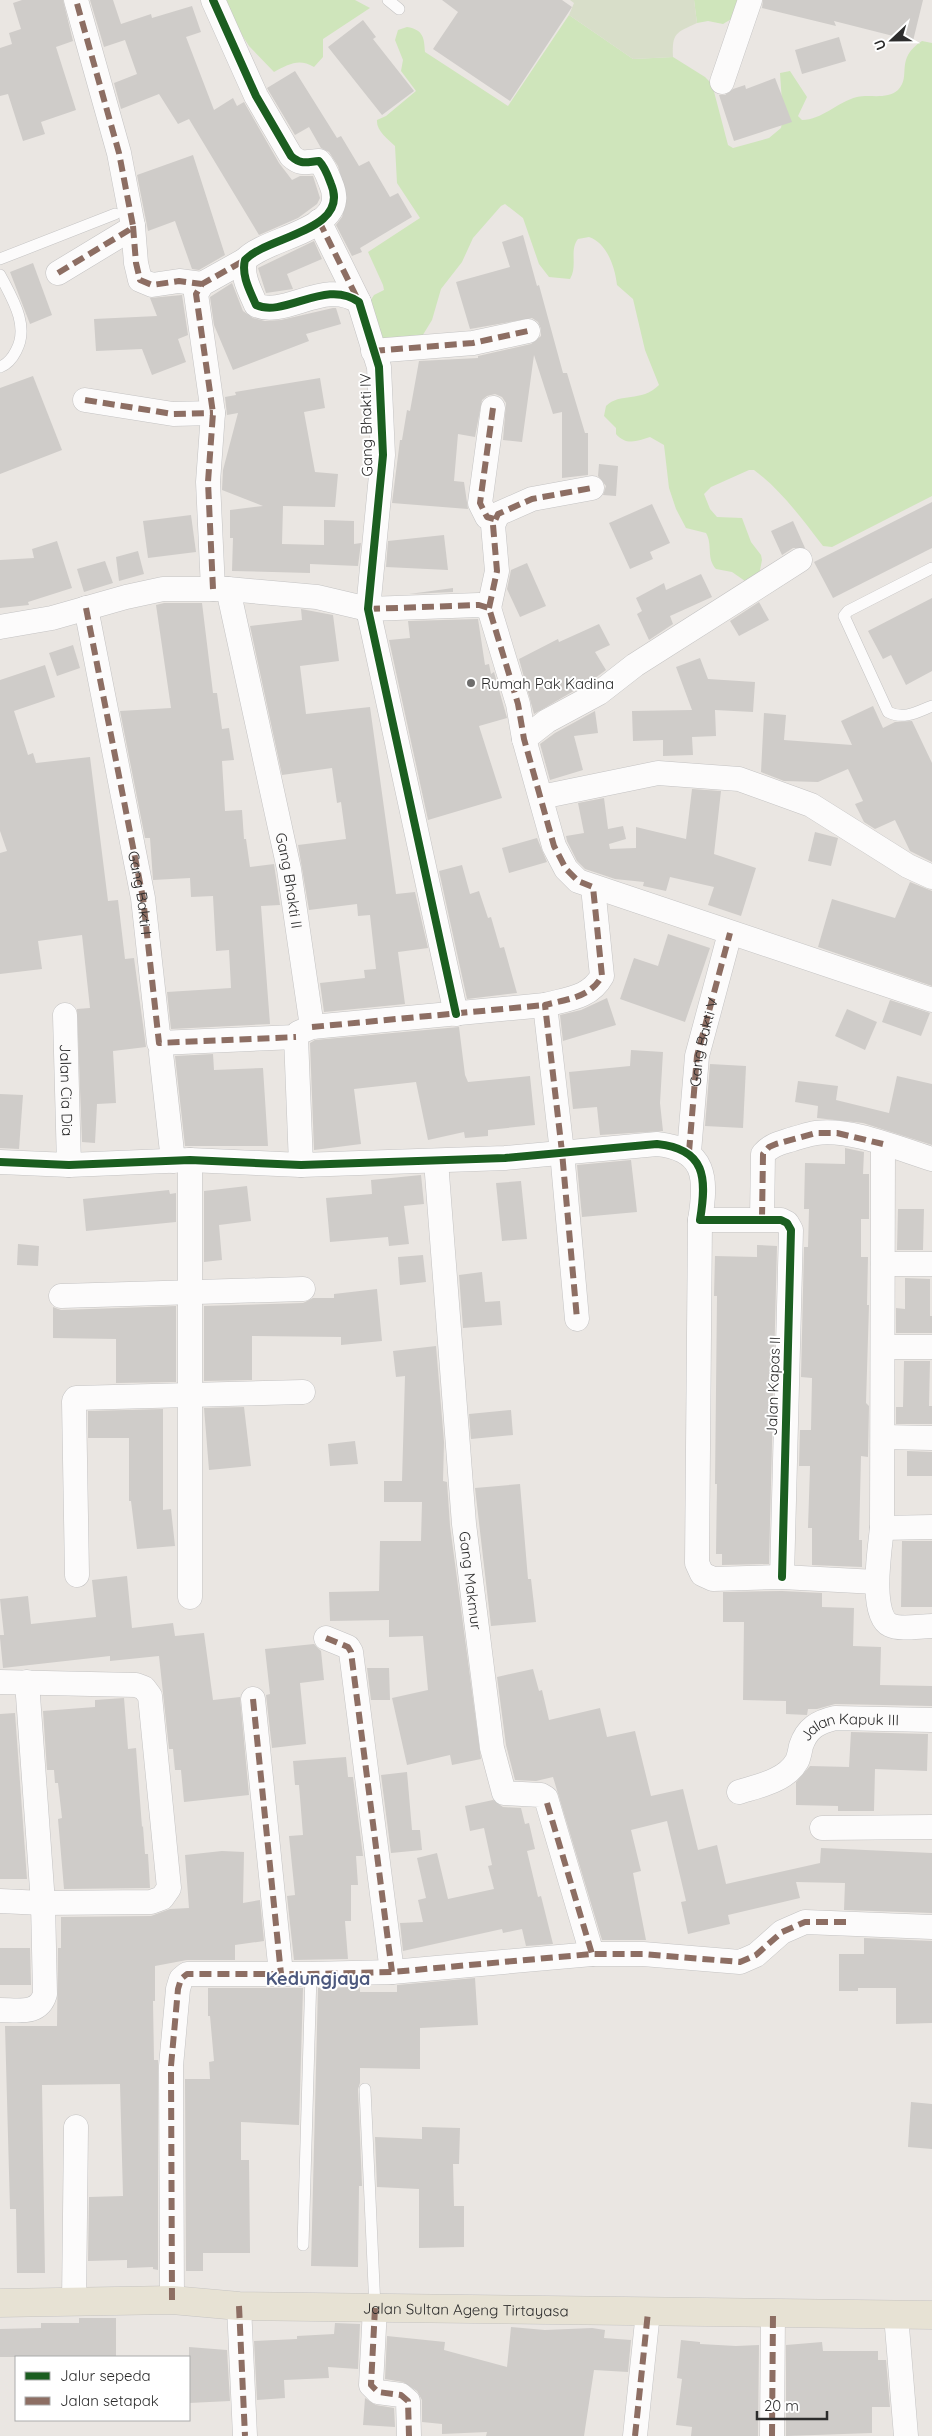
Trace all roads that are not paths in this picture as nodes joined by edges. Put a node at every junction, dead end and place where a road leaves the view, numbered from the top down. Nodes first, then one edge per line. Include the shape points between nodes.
1 (76, 0) edge
2 (213, 0) edge
3 (388, 0) edge
4 (750, 0) edge
5 (399, 9) dead end
6 (722, 82) dead end
7 (124, 220) junction
8 (319, 221) junction
9 (0, 259) edge
10 (245, 260) junction
11 (58, 273) dead end
12 (0, 275) edge
13 (202, 284) junction
14 (359, 302) junction
15 (528, 330) dead end
16 (373, 351) junction
17 (0, 367) edge
18 (85, 400) dead end
19 (493, 408) dead end
20 (213, 413) junction
21 (592, 488) dead end
22 (494, 519) junction
23 (800, 560) dead end
24 (932, 568) edge
25 (220, 589) junction
26 (86, 608) junction
27 (490, 608) junction
28 (368, 609) junction
29 (0, 627) edge
30 (932, 706) edge
31 (524, 739) junction
32 (541, 797) junction
33 (932, 877) edge
34 (593, 887) junction
35 (730, 933) junction
36 (932, 1000) edge
37 (545, 1005) junction
38 (456, 1014) junction
39 (65, 1015) dead end
40 (304, 1032) junction
41 (161, 1052) dead end
42 (883, 1144) junction
43 (562, 1152) junction
44 (689, 1152) junction
45 (932, 1159) edge
46 (181, 1160) junction
47 (436, 1161) junction
48 (0, 1162) edge
49 (69, 1165) junction
50 (301, 1165) junction
51 (700, 1220) junction
52 (762, 1220) junction
53 (883, 1264) junction
54 (932, 1264) edge
55 (303, 1289) dead end
56 (190, 1291) junction
57 (61, 1296) dead end
58 (577, 1319) dead end
59 (883, 1347) junction
60 (932, 1347) edge
61 (303, 1392) dead end
62 (191, 1394) junction
63 (883, 1437) junction
64 (932, 1438) edge
65 (932, 1527) edge
66 (882, 1528) junction
67 (77, 1575) dead end
68 (782, 1577) junction
69 (876, 1582) junction
70 (190, 1597) dead end
71 (932, 1626) edge
72 (326, 1638) dead end
73 (0, 1682) edge
74 (27, 1682) junction
75 (253, 1699) dead end
76 (932, 1720) edge
77 (738, 1792) dead end
78 (932, 1827) edge
79 (822, 1828) dead end
80 (0, 1901) edge
81 (43, 1903) junction
82 (932, 1927) edge
83 (592, 1954) junction
84 (392, 1972) junction
85 (281, 1974) junction
86 (311, 1974) junction
87 (0, 2010) edge
88 (365, 2089) dead end
89 (76, 2127) dead end
90 (304, 2245) dead end
91 (172, 2300) junction
92 (0, 2303) edge
93 (74, 2303) junction
94 (239, 2306) junction
95 (375, 2308) junction
96 (648, 2312) junction
97 (773, 2313) junction
98 (896, 2314) junction
99 (932, 2315) edge
100 (245, 2436) edge
101 (408, 2436) edge
102 (635, 2436) edge
103 (772, 2436) edge
104 (906, 2436) edge

1 - 7 street via 119,153
2 - 8 street via 256,96 291,156 297,162 318,161 324,166 335,202 332,210
3 - 5 lane
4 - 6 street
7 - 9 lane
7 - 11 street via 129,230
7 - 13 street via 140,280 152,285 179,281
8 - 10 street via 257,250
8 - 14 street, Gang Bhakti IV
10 - 13 street
10 - 14 street via 243,266 248,288 256,305 264,308 340,294
12 - 17 lane via 21,321 21,341 7,364
13 - 20 street, Gang Bhakti II via 196,294
14 - 16 street, Gang Bhakti IV
15 - 16 street via 473,343
16 - 28 street, Gang Bhakti IV via 379,367 383,456
18 - 20 street via 174,414
19 - 22 street via 480,503 487,517
20 - 25 street, Gang Bhakti II via 208,482
21 - 22 street via 532,499 498,514
22 - 27 street via 497,571
23 - 31 street via 635,665 599,693 547,721
24 - 30 lane via 848,610 844,616 888,712 908,716
25 - 26 street via 163,589
25 - 28 street via 317,597
25 - 40 street, Gang Bhakti II via 289,869
26 - 29 street
26 - 40 street, Gang Bakti I via 143,898 159,1044
27 - 28 street via 479,605
27 - 31 street via 518,704
28 - 38 street, Gang Bhakti IV
31 - 32 street
32 - 33 street via 658,773 739,779 811,805 908,866
32 - 34 street via 554,846 566,869 578,881
34 - 35 street
34 - 37 street via 602,976 587,994
35 - 36 street
35 - 44 street, Gang Bakti V via 700,1042
37 - 38 street
37 - 43 street
38 - 40 street
39 - 49 street, Jalan Cia Dia
40 - 50 street, Gang Bhakti II
41 - 46 street
42 - 45 street
42 - 52 street via 837,1133 816,1133 769,1147 763,1154
42 - 53 street
43 - 44 street via 657,1144
43 - 47 street
43 - 58 street
44 - 51 street via 703,1178
46 - 49 street
46 - 50 street
46 - 56 street
47 - 50 street
47 - 83 street, Gang Makmur via 464,1524 492,1748 504,1793 546,1798
48 - 49 street
51 - 52 street, Jalan Kapas II
51 - 68 street via 697,1563 702,1574 713,1579
52 - 68 street, Jalan Kapas II via 781,1220 791,1230
53 - 54 street
53 - 59 street
55 - 56 street
56 - 57 street
56 - 62 street
59 - 60 street
59 - 63 street
61 - 62 street
62 - 67 street via 79,1397 74,1401
62 - 70 street
63 - 64 street
63 - 66 street
65 - 66 street
66 - 69 street
68 - 69 street
69 - 71 street via 882,1618 886,1623 892,1626
72 - 84 street via 348,1647 351,1652
73 - 74 street
74 - 81 street
74 - 81 street via 136,1685 144,1688 150,1696 169,1888 162,1898 151,1902
75 - 85 street
76 - 77 street, Jalan Kapuk III via 835,1718 819,1722 809,1730 796,1762 786,1772 774,1780
78 - 79 street
80 - 81 street
81 - 87 street via 45,1994 42,2004 34,2010
82 - 83 street via 805,1922 782,1932 756,1955 740,1962 643,1954
83 - 84 street
84 - 86 street
85 - 86 street
85 - 91 street via 187,1974 179,1983 171,2066
86 - 90 lane
88 - 95 lane
89 - 93 street
91 - 93 main road, Jalan Sultan Ageng Tirtayasa
91 - 94 main road, Jalan Sultan Ageng Tirtayasa
92 - 93 main road, Jalan Sultan Ageng Tirtayasa
94 - 95 main road, Jalan Sultan Ageng Tirtayasa
94 - 100 street
95 - 96 main road, Jalan Sultan Ageng Tirtayasa
95 - 101 street via 371,2385 378,2392 401,2395 408,2401
96 - 97 main road, Jalan Sultan Ageng Tirtayasa
96 - 102 street
97 - 98 main road, Jalan Sultan Ageng Tirtayasa
97 - 103 street
98 - 99 main road, Jalan Sultan Ageng Tirtayasa
98 - 104 street

